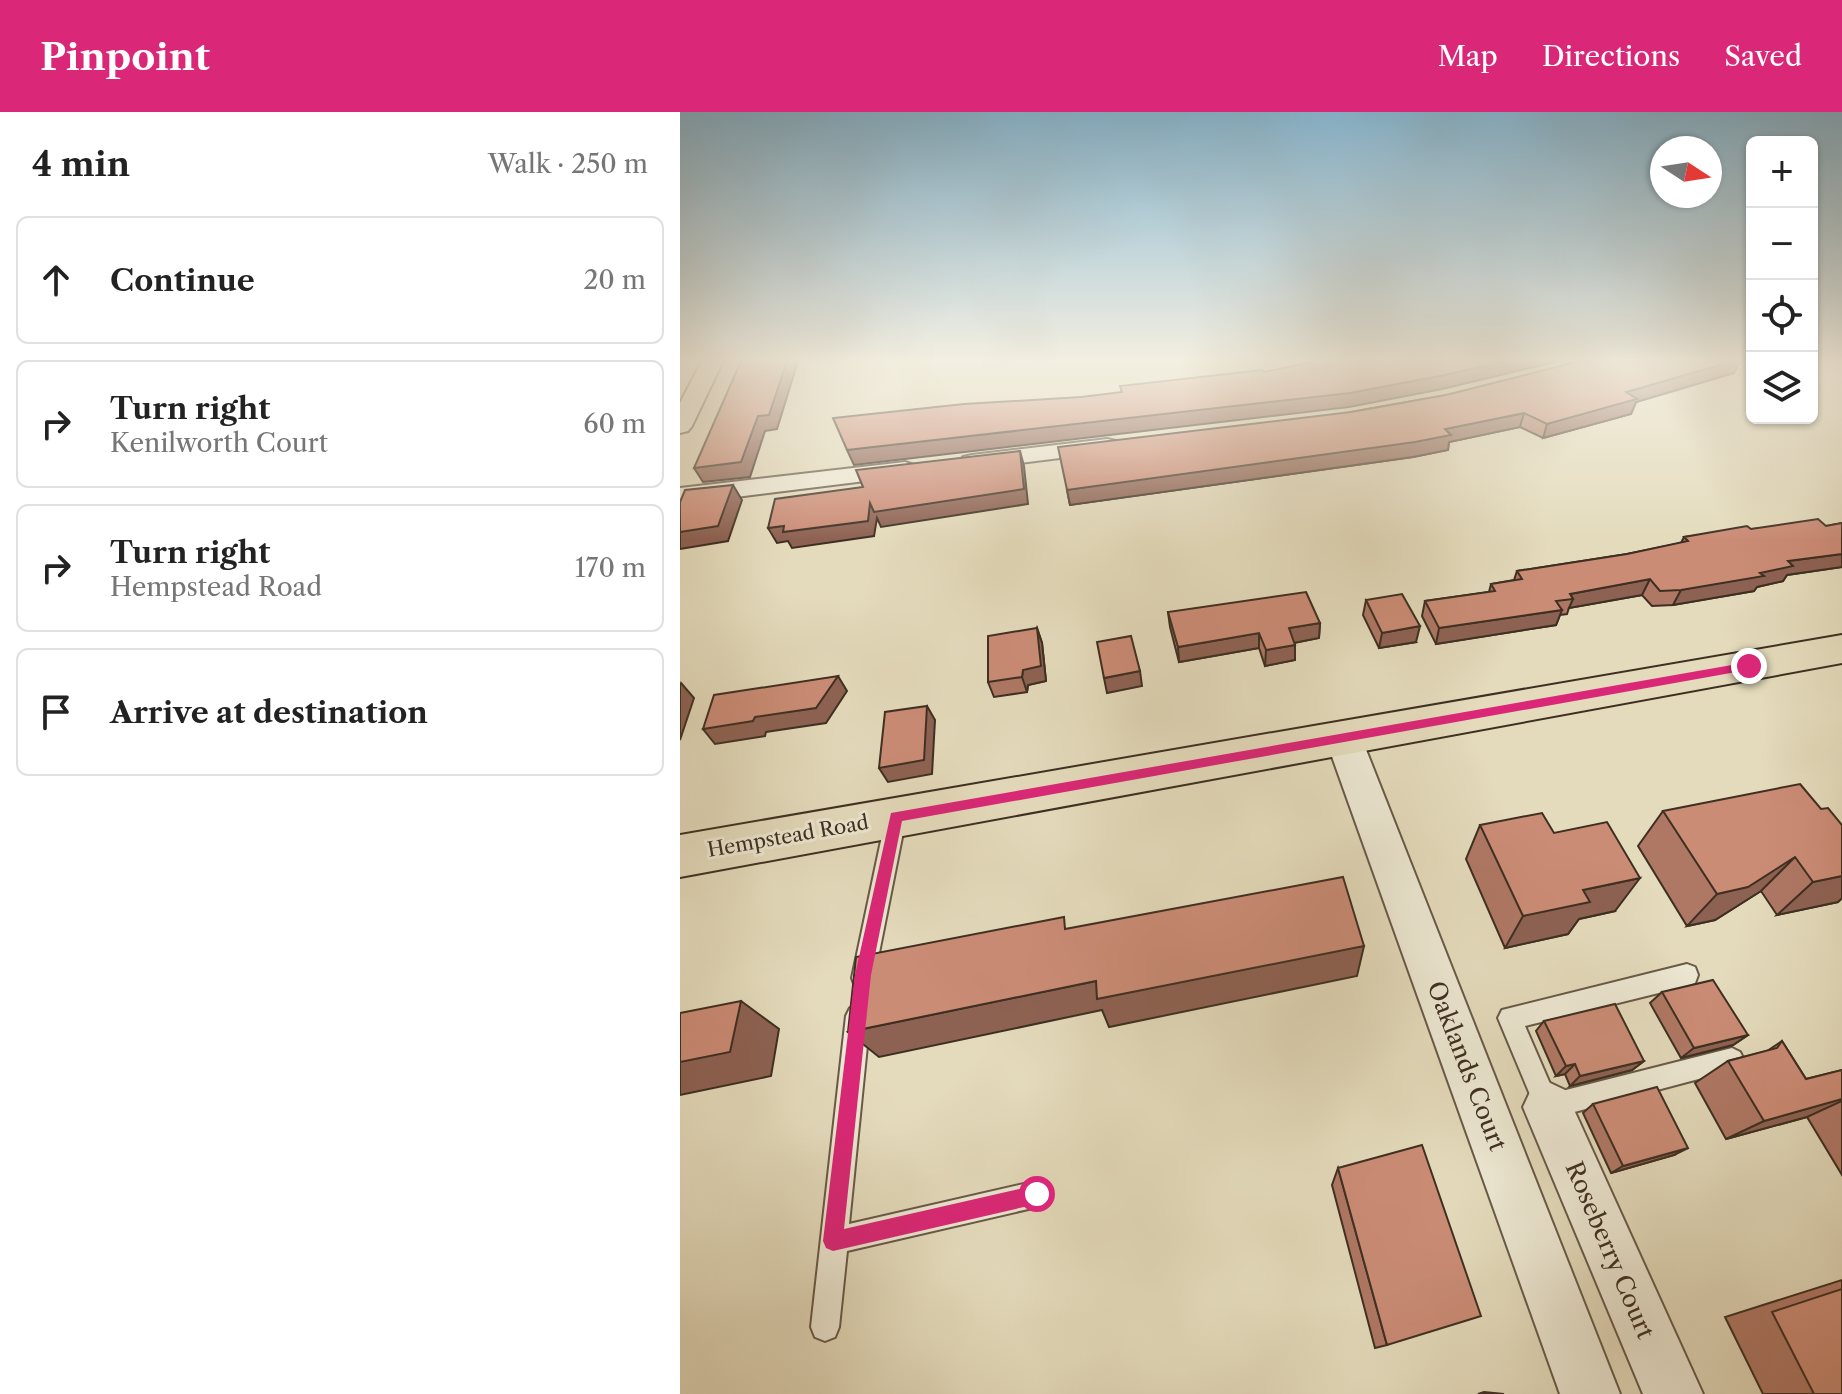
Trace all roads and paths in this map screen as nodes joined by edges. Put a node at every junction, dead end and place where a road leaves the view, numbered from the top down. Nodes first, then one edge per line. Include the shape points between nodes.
1 (1134, 443) edge
2 (680, 496) edge
3 (1842, 649) edge
4 (1343, 737) junction
5 (896, 817) junction
6 (680, 856) edge
7 (1687, 975) dead end
8 (1732, 1060) edge
9 (1548, 1107) junction
10 (1037, 1194) dead end
11 (833, 1241) junction
12 (825, 1327) dead end
13 (1590, 1394) edge
14 (1673, 1394) edge

1 - 2 street
3 - 4 main road, Hempstead Road
4 - 5 main road, Hempstead Road
4 - 13 street, Oaklands Court
5 - 6 main road, Hempstead Road
5 - 11 lane via 863,975
7 - 9 lane via 1510,1018
8 - 9 lane
9 - 14 street, Roseberry Court
10 - 11 lane
11 - 12 lane

